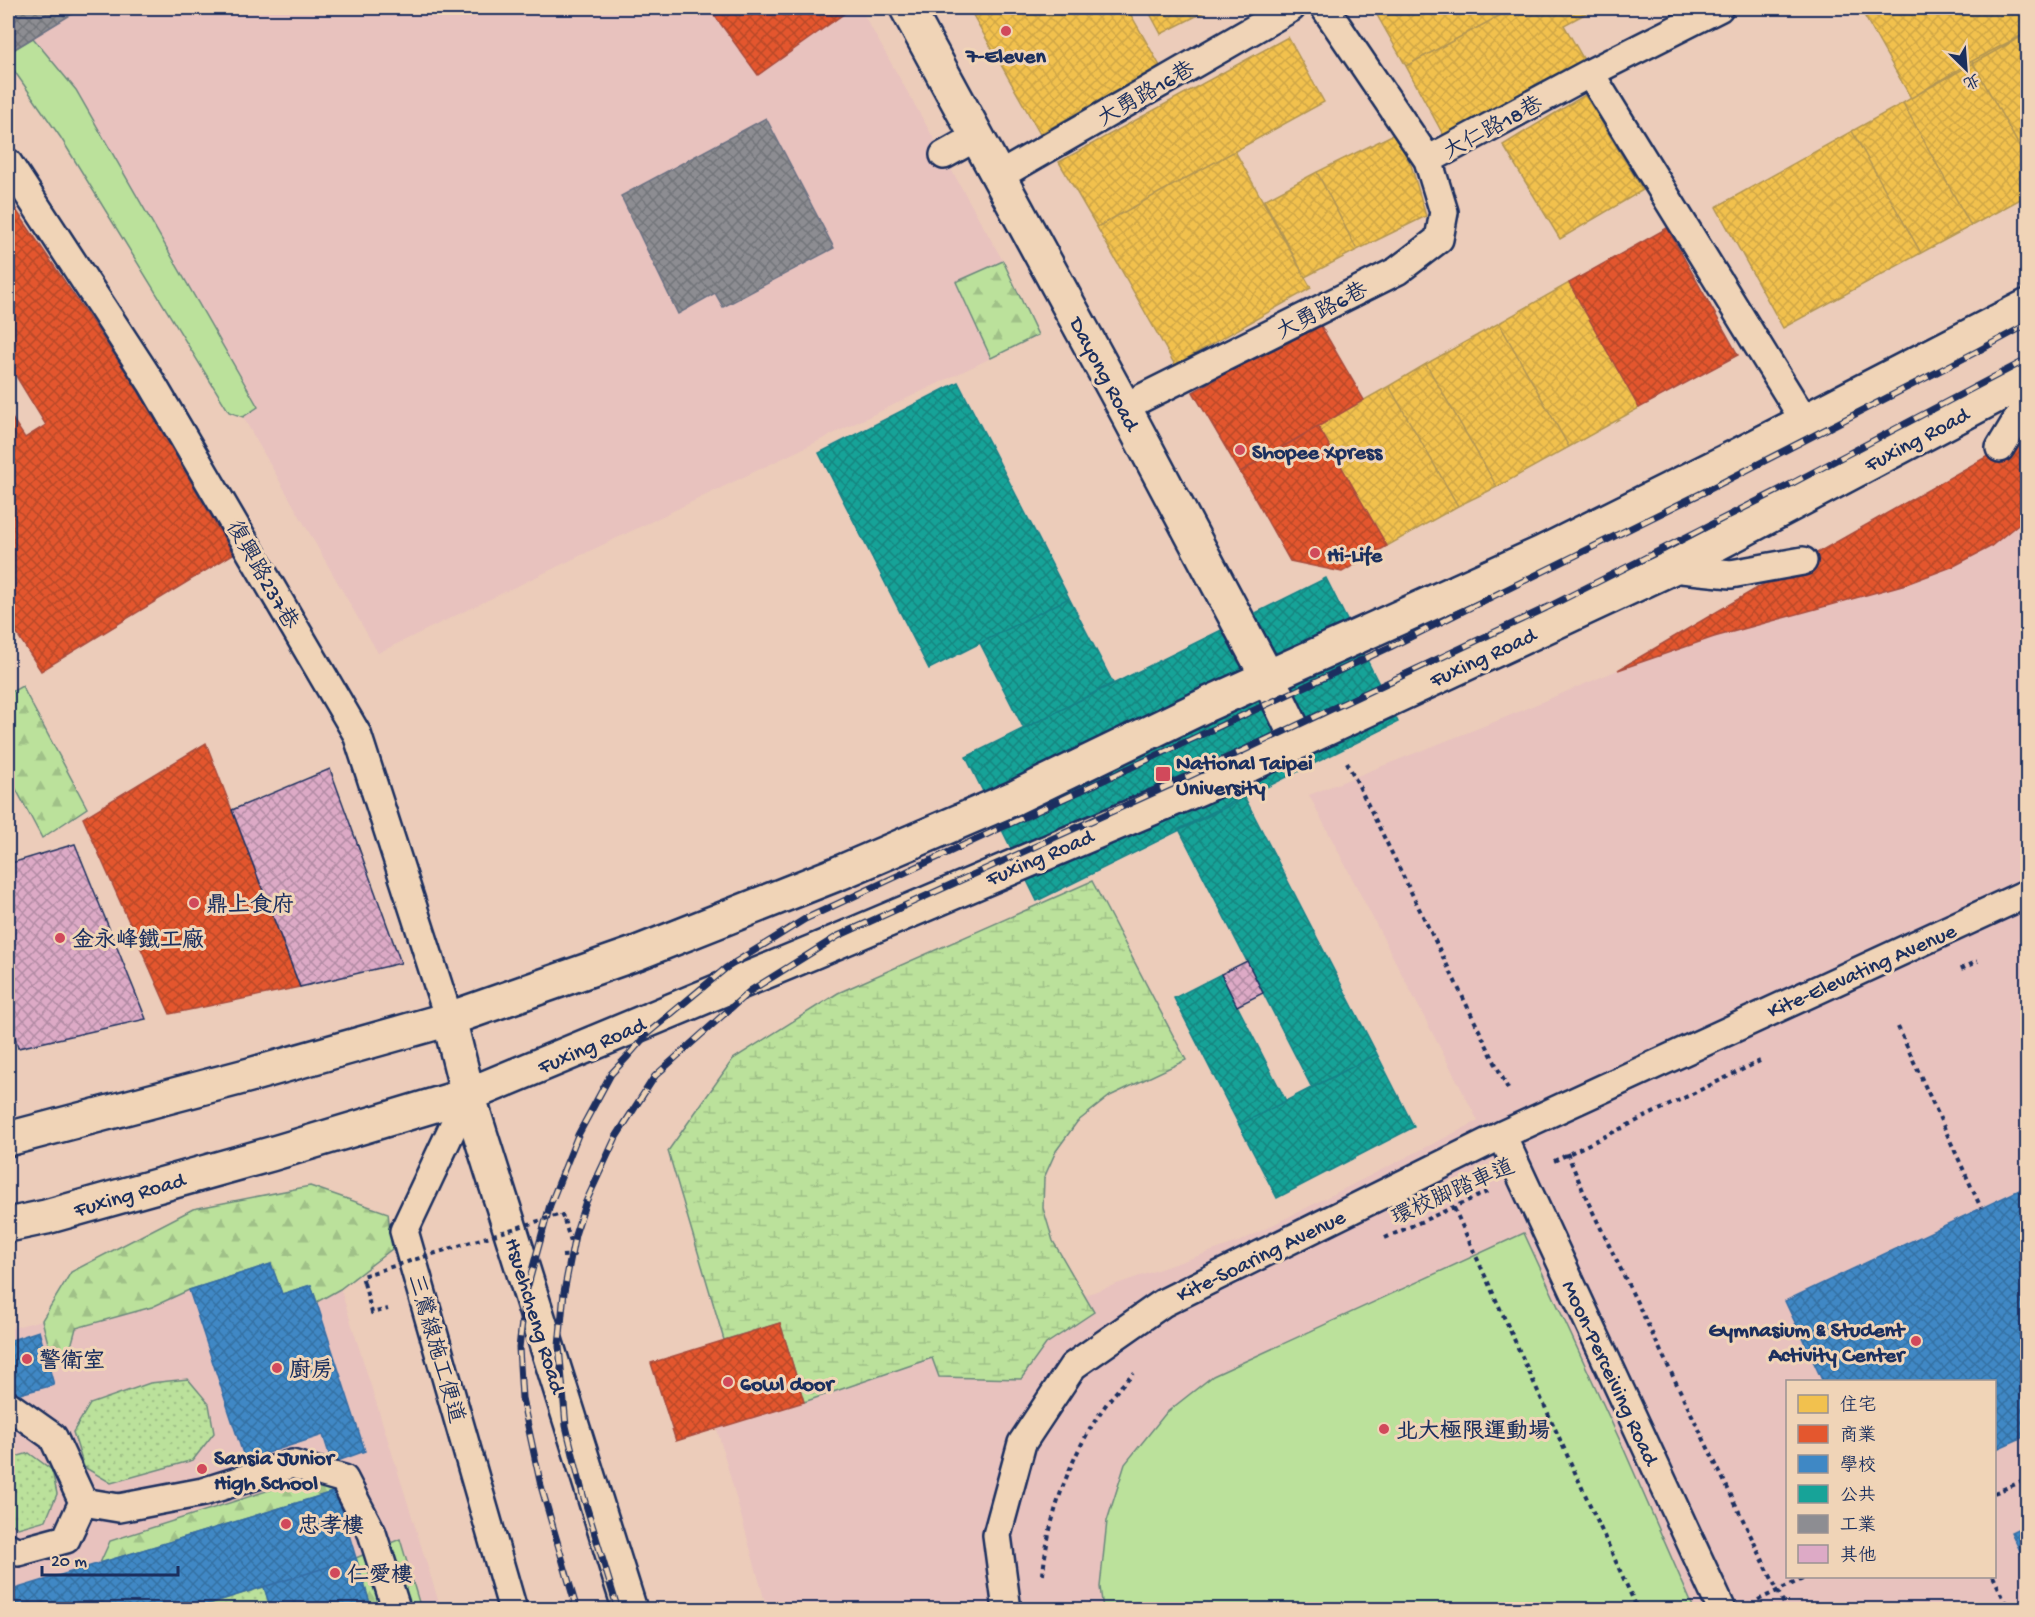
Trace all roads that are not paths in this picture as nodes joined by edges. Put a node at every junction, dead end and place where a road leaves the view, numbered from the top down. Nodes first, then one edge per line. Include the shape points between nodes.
1 (907, 8) edge
2 (1291, 8) edge
3 (1325, 8) edge
4 (1719, 8) edge
5 (1590, 73) junction
6 (978, 136) junction
7 (944, 155) dead end
8 (1428, 160) junction
9 (8, 164) edge
10 (999, 176) junction
11 (2028, 306) edge
12 (2028, 379) edge
13 (2028, 394) edge
14 (1124, 407) junction
15 (1804, 420) junction
16 (2000, 448) dead end
17 (1803, 561) dead end
18 (1671, 568) junction
19 (1268, 678) junction
20 (1299, 742) junction
21 (2028, 893) edge
22 (448, 1019) junction
23 (1694, 1045) joint
24 (468, 1095) junction
25 (1514, 1130) junction
26 (8, 1139) edge
27 (8, 1225) edge
28 (8, 1405) edge
29 (83, 1502) junction
30 (8, 1547) edge
31 (394, 1605) dead end
32 (513, 1610) edge
33 (630, 1610) edge
34 (1007, 1610) edge
35 (1722, 1610) edge

1 - 6 main road, Dayong Road
2 - 10 lane, 大勇路16巷
3 - 8 lane, 大仁路18巷
4 - 5 lane, 大仁路18巷
5 - 8 lane, 大仁路18巷
5 - 15 lane
6 - 7 lane
6 - 10 main road, Dayong Road
8 - 14 lane, 大勇路6巷 via 1444,212 1439,239 1397,271
9 - 22 lane, 復興路237巷 via 151,382 269,601 357,734
10 - 14 main road, Dayong Road
11 - 15 main road
12 - 18 main road, Fuxing Road
13 - 16 lane via 2020,416
14 - 19 main road, Dayong Road
15 - 19 main road via 1542,553
17 - 18 lane via 1731,574
18 - 20 main road, Fuxing Road
19 - 20 main road, Dayong Road
19 - 22 main road via 1014,798 839,873 636,953
20 - 24 main road, Fuxing Road
21 - 23 lane, Kite-Elevating Avenue
22 - 24 main road, Hsuehcheng Road
22 - 26 main road
23 - 25 lane, Kite-Soaring Avenue
24 - 27 main road, Fuxing Road via 272,1154
24 - 32 lane, 三鶯線施工便道 via 404,1231
24 - 33 main road, Hsuehcheng Road
25 - 34 lane, Kite-Soaring Avenue via 1163,1303 1073,1365 1022,1443 997,1535
25 - 35 lane, Moon-Perceiving Road via 1522,1176
28 - 29 lane via 53,1437
29 - 30 lane via 66,1539 18,1552
29 - 31 lane via 119,1508 203,1492 292,1464 344,1479 372,1533

